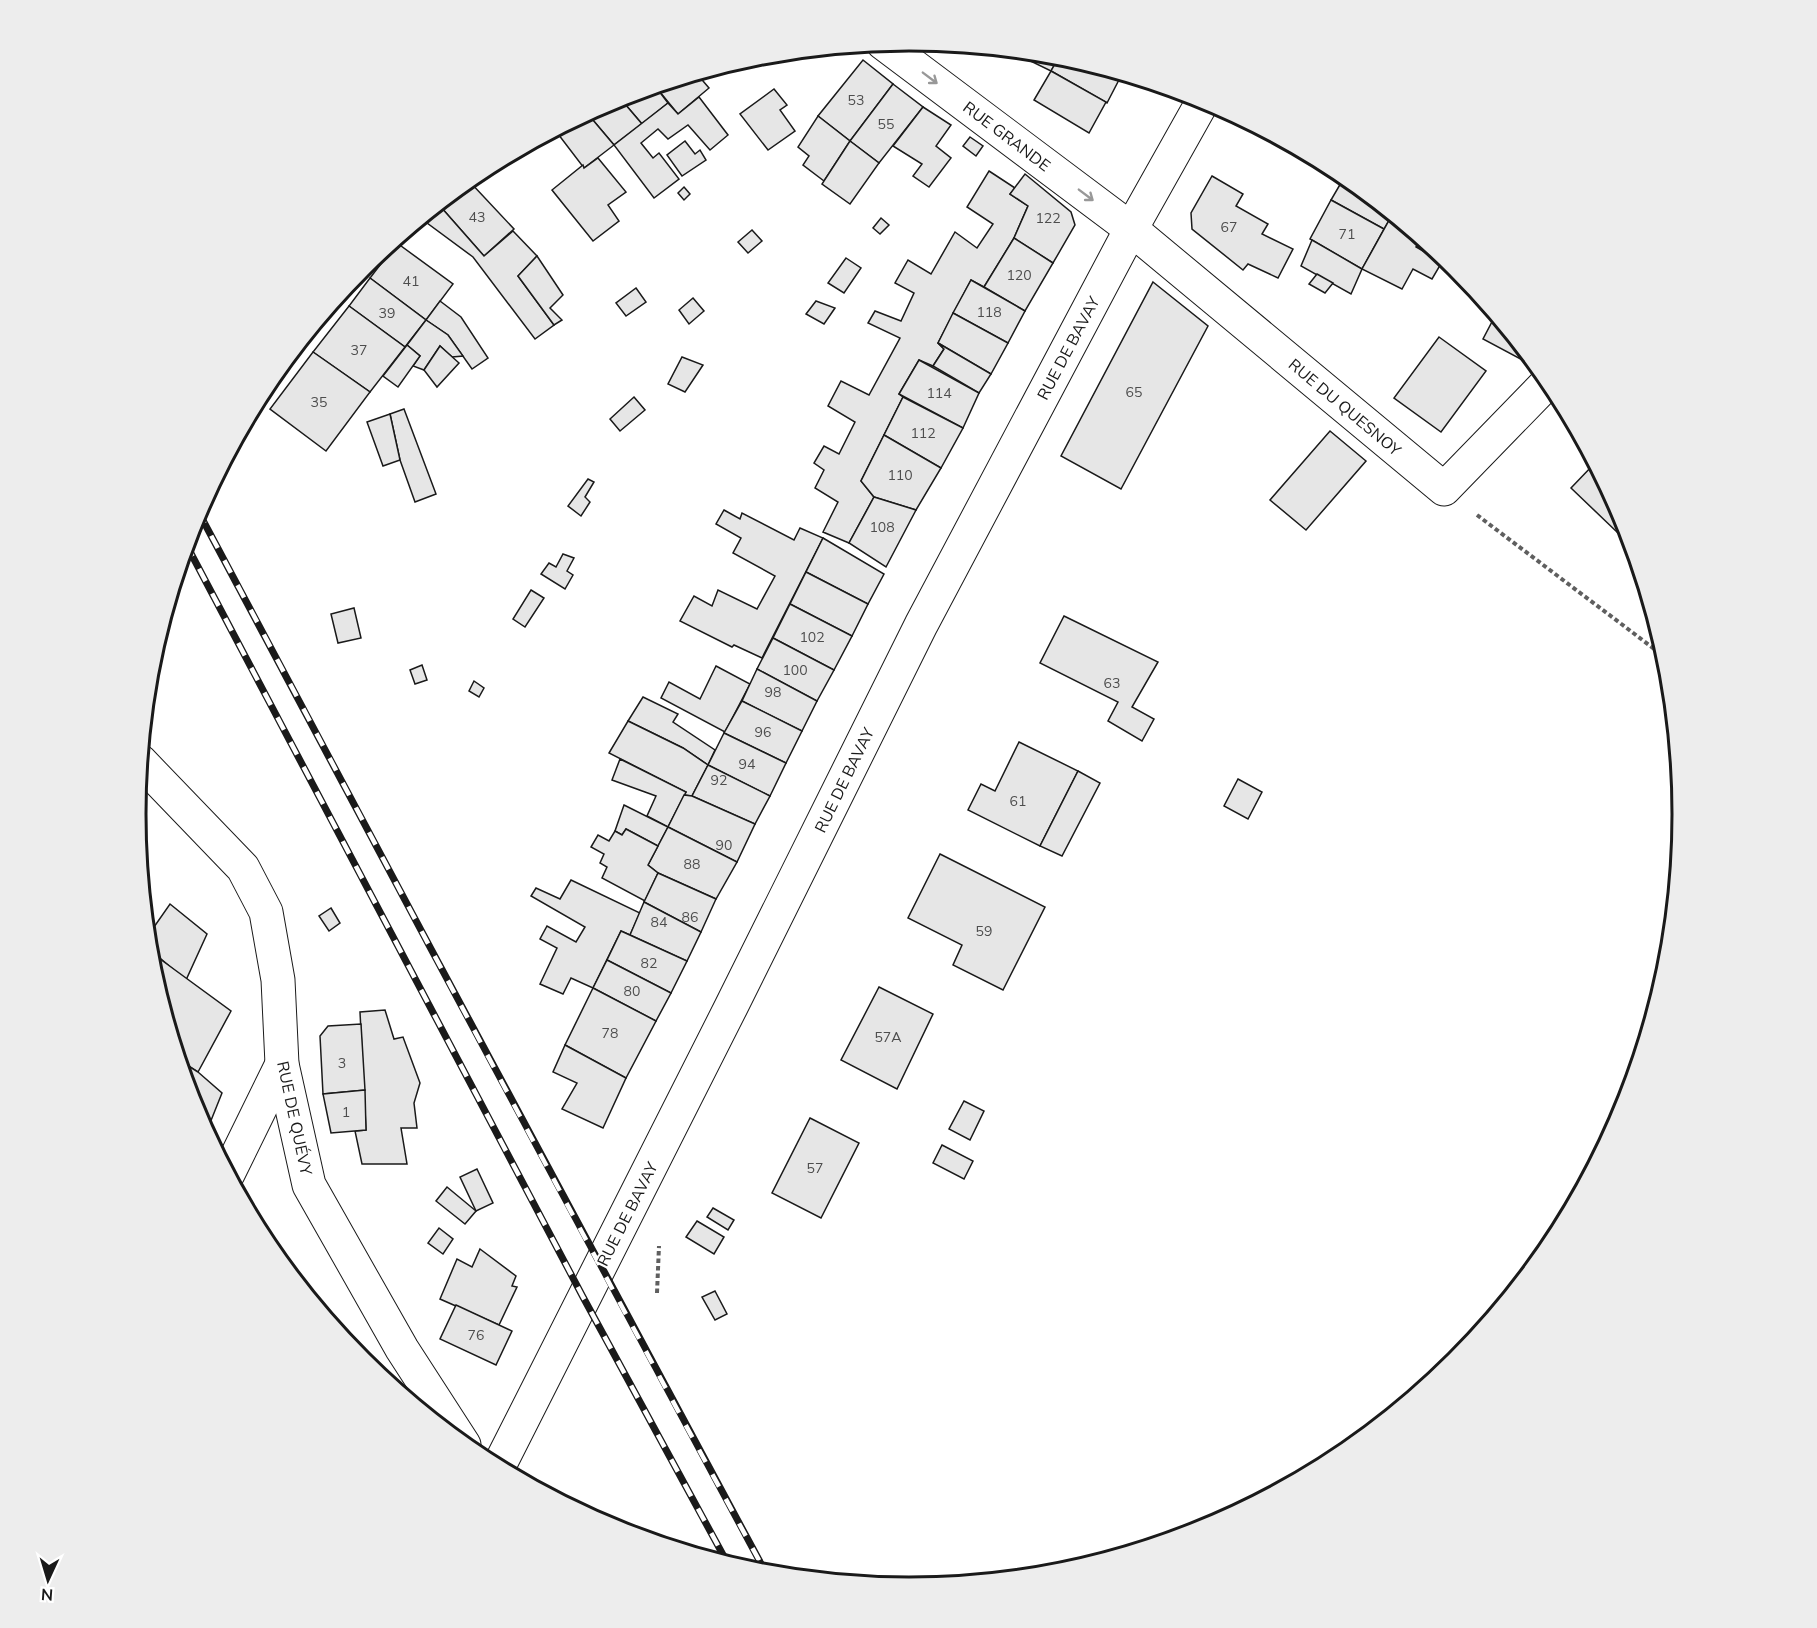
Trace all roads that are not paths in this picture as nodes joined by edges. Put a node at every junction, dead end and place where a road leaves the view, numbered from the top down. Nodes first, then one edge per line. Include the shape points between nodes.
1 (894, 52) edge
2 (1199, 108) edge
3 (1131, 229) junction
4 (1542, 388) edge
5 (147, 768) edge
6 (282, 1064) junction
7 (232, 1166) edge
8 (450, 1423) edge
9 (502, 1459) edge

1 -> 3 main road, RUE GRANDE
2 - 3 main road, RUE DE BAVAY
3 - 4 main road, RUE DU QUESNOY via 1444,489
3 - 9 main road, RUE DE BAVAY via 921,625
5 - 6 main road, RUE DE QUÉVY via 243,868 266,912 278,980
6 - 7 main road
6 - 8 main road, RUE DE QUÉVY via 309,1185 402,1349

